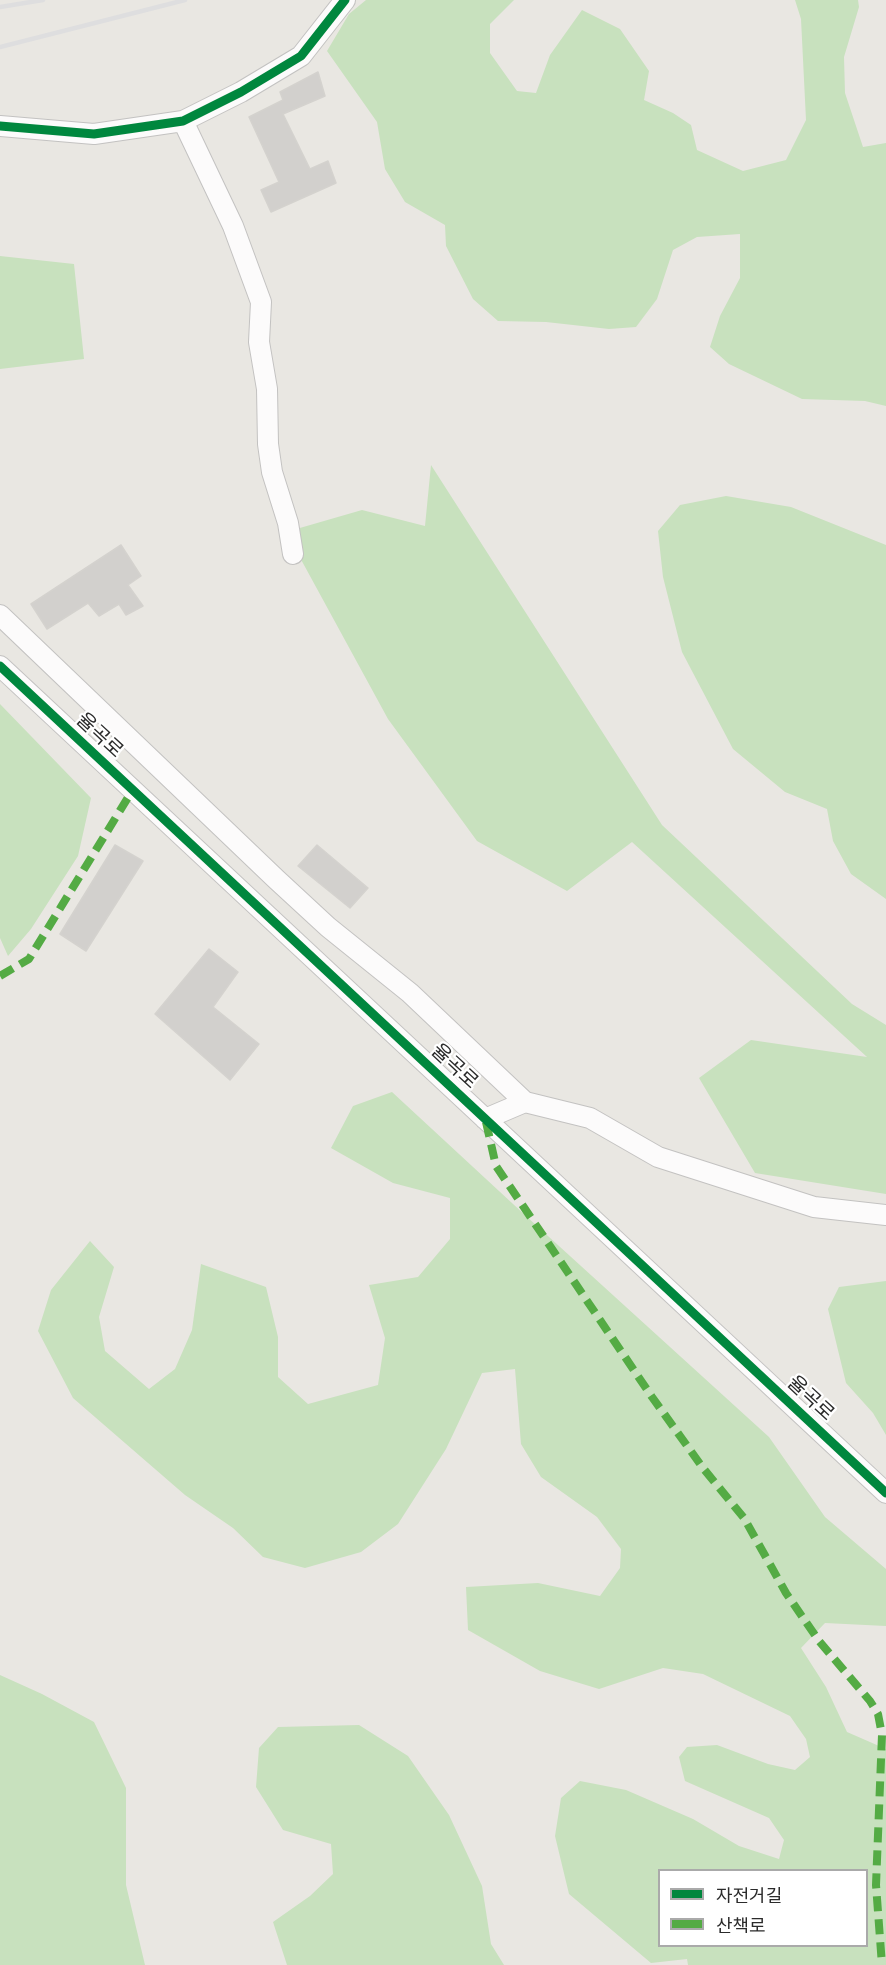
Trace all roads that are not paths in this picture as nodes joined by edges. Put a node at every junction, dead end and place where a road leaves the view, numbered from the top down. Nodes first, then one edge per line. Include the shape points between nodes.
1 (345, 0) edge
2 (183, 121) junction
3 (0, 126) edge
4 (293, 554) dead end
5 (0, 615) edge
6 (4, 672) edge
7 (525, 1102) junction
8 (486, 1119) junction
9 (886, 1215) edge
10 (886, 1493) edge

1 - 2 street via 301,56 242,92
2 - 3 street via 94,134
2 - 4 street via 233,226 261,302 268,444
5 - 7 street via 276,879 410,993
6 - 8 street, 율곡로
7 - 8 street
7 - 9 street via 590,1118 658,1157 814,1207
8 - 10 street, 율곡로

